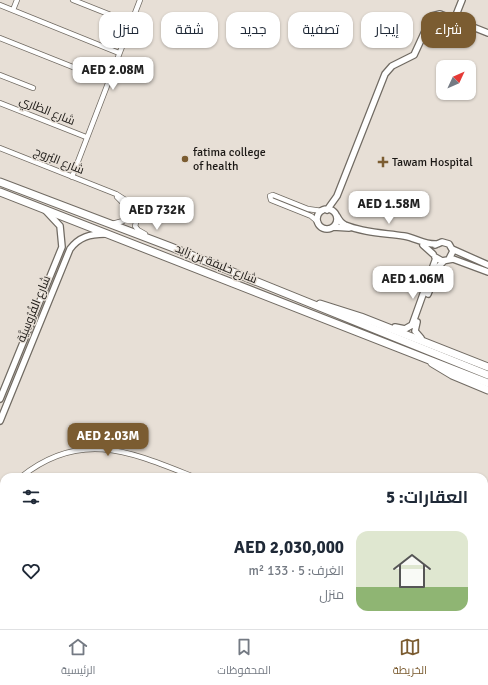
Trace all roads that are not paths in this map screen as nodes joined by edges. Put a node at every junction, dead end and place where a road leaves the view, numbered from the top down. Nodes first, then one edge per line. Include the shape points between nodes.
1 (17, 0) edge
2 (73, 0) edge
3 (140, 0) edge
4 (462, 0) edge
5 (0, 5) edge
6 (13, 10) junction
7 (103, 12) edge
8 (135, 12) edge
9 (457, 12) edge
10 (476, 28) edge
11 (488, 33) edge
12 (0, 38) edge
13 (421, 40) edge
14 (121, 48) edge
15 (119, 53) junction
16 (0, 75) edge
17 (108, 81) junction
18 (34, 88) dead end
19 (0, 103) edge
20 (86, 137) junction
21 (0, 148) edge
22 (72, 177) junction
23 (0, 182) edge
24 (0, 192) edge
25 (337, 196) junction
26 (41, 207) junction
27 (129, 208) junction
28 (325, 211) junction
29 (336, 215) junction
30 (138, 216) junction
31 (318, 222) junction
32 (110, 224) junction
33 (333, 227) junction
34 (111, 234) junction
35 (437, 244) junction
36 (171, 247) junction
37 (452, 250) junction
38 (434, 256) junction
39 (447, 260) junction
40 (488, 265) edge
41 (488, 272) edge
42 (303, 300) junction
43 (382, 325) junction
44 (428, 343) junction
45 (424, 358) junction
46 (488, 368) edge
47 (488, 375) edge
48 (488, 383) edge
49 (488, 390) edge
50 (0, 399) edge
51 (0, 420) edge
52 (27, 473) edge
53 (184, 473) edge

1 - 6 street
2 - 7 street
3 - 8 street
4 - 9 street
5 - 6 street
6 - 15 street
10 - 11 street
12 - 17 street
13 - 25 street via 414,55 386,71
14 - 15 street
15 - 17 street
16 - 18 street
17 - 20 street
19 - 20 street, شارع الظاري
20 - 22 street
21 - 22 street, شارع البُروج
22 - 27 street, شارع البُروج via 110,192
23 - 32 main road, شارع خليفة بن زايد
24 - 26 main road, شارع خليفة بن زايد
25 - 28 street
25 - 29 street
26 - 34 main road, شارع خليفة بن زايد
26 - 50 street, شارع الفُرُوسِيَّة via 60,226 62,247
27 - 30 street via 132,216
27 - 30 street via 137,202 141,205 142,210
27 - 32 street via 123,222
28 - 29 street
28 - 31 street via 318,216
28 - 31 street via 308,209 273,194 270,197 271,200 312,216
29 - 33 street via 337,222
29 - 35 street via 340,222 348,226 408,237 426,244
30 - 36 street via 135,222 138,230
31 - 33 street via 325,228
32 - 36 main road, شارع خليفة بن زايد
33 - 38 street via 412,241 426,246
34 - 45 main road, شارع خليفة بن زايد
34 - 51 street, شارع الفُرُوسِيَّة via 87,236 76,241 70,249
35 - 37 street via 446,243
35 - 38 street
36 - 42 main road, شارع خليفة بن زايد
37 - 39 street
37 - 40 street
38 - 39 street
38 - 43 street via 411,326 404,329
39 - 41 street via 458,260
39 - 44 street via 438,268 415,328 416,335
42 - 43 main road, شارع خليفة بن زايد
42 - 47 main road, شارع خليفة بن زايد
43 - 44 main road, شارع خليفة بن زايد
44 - 46 main road, شارع خليفة بن زايد
45 - 48 main road, شارع خليفة بن زايد
45 - 49 main road, شارع خليفة بن زايد via 452,375
52 - 53 street via 38,465 59,456 102,449 134,454

